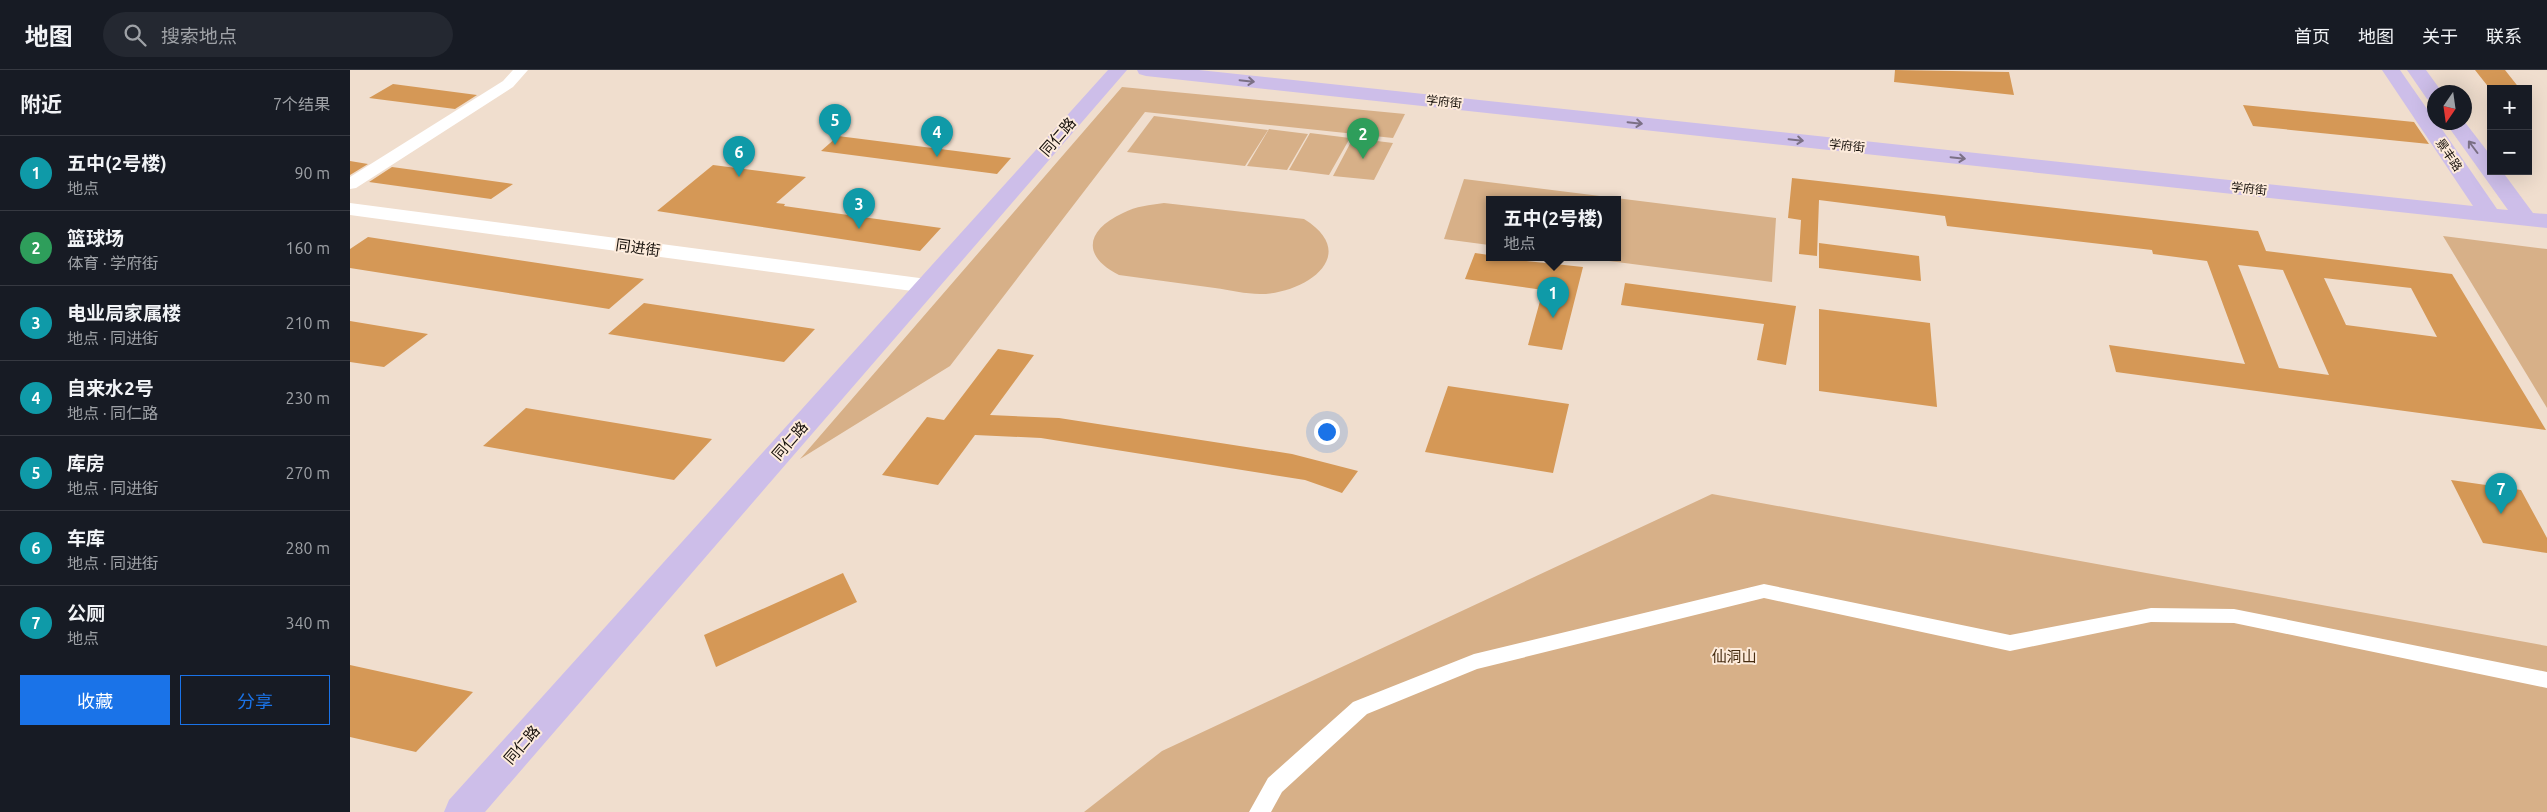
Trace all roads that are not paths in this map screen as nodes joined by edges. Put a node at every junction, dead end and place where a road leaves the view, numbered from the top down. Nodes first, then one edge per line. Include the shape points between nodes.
1 (521, 70) edge
2 (1118, 70) edge
3 (1129, 70) edge
4 (1146, 70) edge
5 (1266, 70) edge
6 (2391, 70) edge
7 (2416, 70) edge
8 (2427, 85) edge
9 (2460, 130) edge
10 (2487, 166) edge
11 (2494, 175) edge
12 (350, 184) edge
13 (2477, 197) junction
14 (2513, 200) junction
15 (2547, 204) edge
16 (350, 209) edge
17 (2490, 215) junction
18 (2536, 220) edge
19 (926, 286) junction
20 (2547, 680) edge
21 (462, 812) edge
22 (480, 812) edge
23 (1260, 812) edge

1 - 12 street via 508,84
2 - 19 main road, 同仁路
3 - 22 main road, 同仁路
4 -> 17 main road, 学府街
5 - 13 main road, 学府街
6 - 13 main road, 景丰路
7 - 8 main road
10 -> 9 main road, 景丰路
11 - 14 main road, 景丰路
13 - 14 main road, 学府街
13 - 17 main road, 景丰路
14 - 15 main road, 学府街
14 - 18 main road, 景丰路
16 - 19 street, 同进街
17 - 18 main road, 学府街
19 - 21 main road, 同仁路
20 - 23 street via 2234,616 2151,615 2010,643 1764,591 1474,662 1360,708 1275,785

